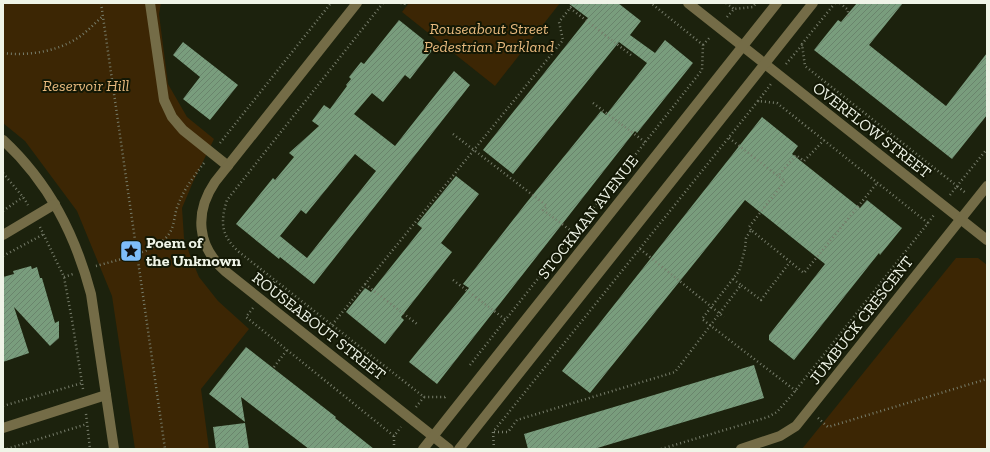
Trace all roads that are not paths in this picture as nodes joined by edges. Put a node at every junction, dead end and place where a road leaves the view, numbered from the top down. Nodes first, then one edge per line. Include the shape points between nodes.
1 (150, 3) edge
2 (357, 3) edge
3 (688, 3) edge
4 (777, 3) edge
5 (813, 3) edge
6 (743, 46) junction
7 (765, 64) junction
8 (3, 140) edge
9 (228, 166) junction
10 (987, 186) edge
11 (55, 204) junction
12 (961, 219) junction
13 (3, 235) edge
14 (987, 240) edge
15 (106, 395) junction
16 (3, 428) edge
17 (433, 436) junction
18 (446, 447) edge
19 (114, 449) edge
20 (423, 449) edge
21 (458, 449) edge
22 (741, 449) edge

1 - 9 street via 164,100 172,117 183,130
2 - 9 street, ROUSEABOUT STREET
3 - 6 street, OVERFLOW STREET
4 - 6 street, STOCKMAN AVENUE
5 - 7 street
6 - 7 street, OVERFLOW STREET
6 - 17 street, STOCKMAN AVENUE
7 - 12 street, OVERFLOW STREET
7 - 21 street
8 - 11 street via 27,166
9 - 17 street, ROUSEABOUT STREET via 205,199 201,219 203,238 217,264
10 - 12 street, JUMBUCK CRESCENT
11 - 13 street
11 - 15 street via 77,248 90,288
12 - 14 street, OVERFLOW STREET
12 - 22 street, JUMBUCK CRESCENT via 796,426 771,440
15 - 16 street
15 - 19 street
17 - 18 street, ROUSEABOUT STREET
17 - 20 street, STOCKMAN AVENUE

